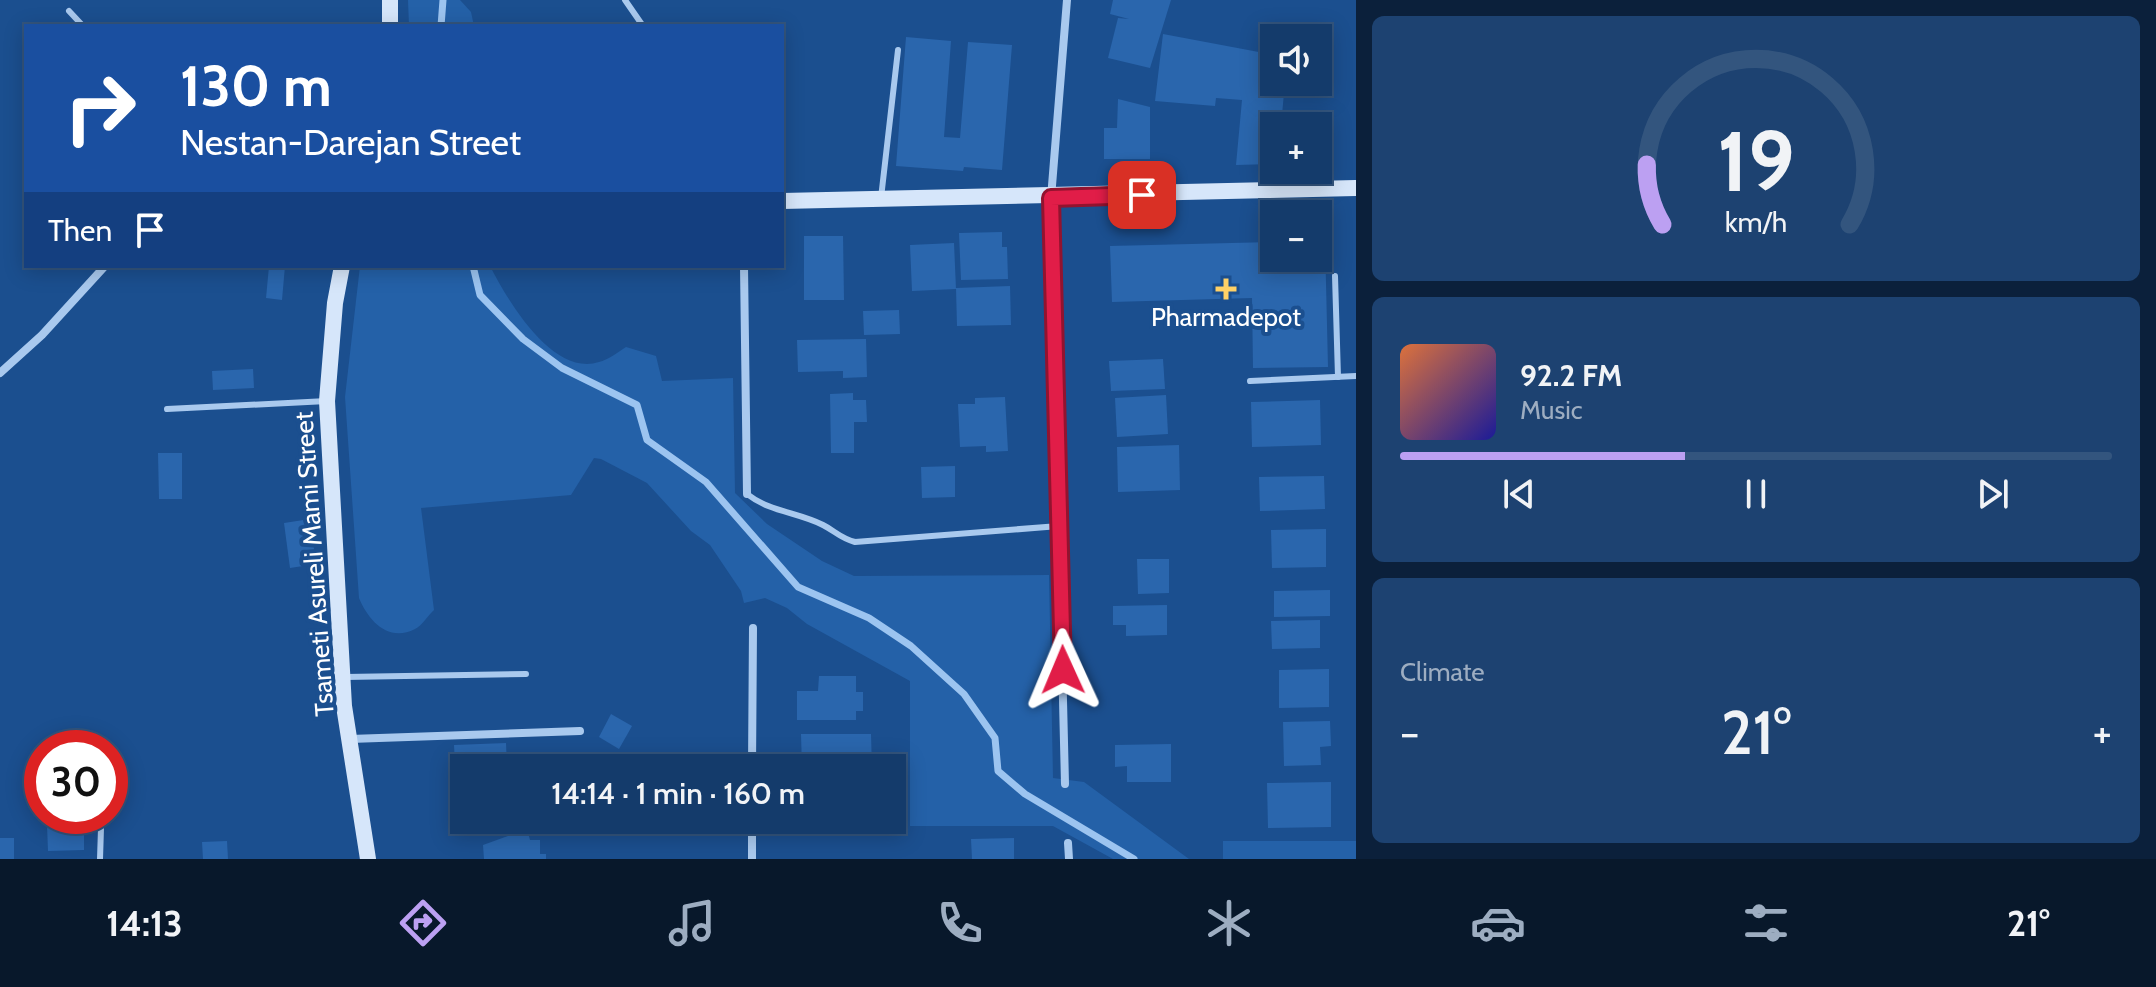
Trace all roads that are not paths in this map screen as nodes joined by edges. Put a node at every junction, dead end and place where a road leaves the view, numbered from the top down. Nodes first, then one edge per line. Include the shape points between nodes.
1 (390, 0) edge
2 (625, 0) edge
3 (1067, 0) edge
4 (69, 11) dead end
5 (81, 24) edge
6 (390, 24) edge
7 (642, 24) edge
8 (898, 50) dead end
9 (1356, 188) edge
10 (1051, 198) junction
11 (881, 200) junction
12 (784, 201) edge
13 (103, 268) edge
14 (342, 268) edge
15 (744, 268) edge
16 (1335, 276) dead end
17 (0, 373) edge
18 (1356, 376) edge
19 (1338, 377) junction
20 (1250, 381) dead end
21 (327, 401) junction
22 (167, 409) dead end
23 (747, 494) joint
24 (1059, 526) junction
25 (753, 628) dead end
26 (526, 674) dead end
27 (343, 677) junction
28 (580, 731) dead end
29 (350, 739) junction
30 (752, 754) edge
31 (1065, 784) dead end
32 (101, 834) edge
33 (752, 834) edge
34 (1068, 843) dead end
35 (100, 859) edge
36 (368, 859) edge
37 (752, 859) edge
38 (1069, 859) edge

1 - 6 street
2 - 7 lane
3 - 10 street
4 - 5 lane
8 - 11 lane
9 - 10 street
10 - 11 street
10 - 24 street
11 - 12 street
13 - 17 street
14 - 21 street, Tsameti Asureli Mami Street
15 - 23 street
16 - 19 lane
18 - 19 lane
19 - 20 lane
21 - 22 lane
21 - 27 street, Tsameti Asureli Mami Street
23 - 24 lane via 855,542
24 - 31 street
25 - 30 street
26 - 27 lane
27 - 29 street, Tsameti Asureli Mami Street
28 - 29 street
29 - 36 street, Tsameti Asureli Mami Street
32 - 35 lane
33 - 37 street
34 - 38 street

